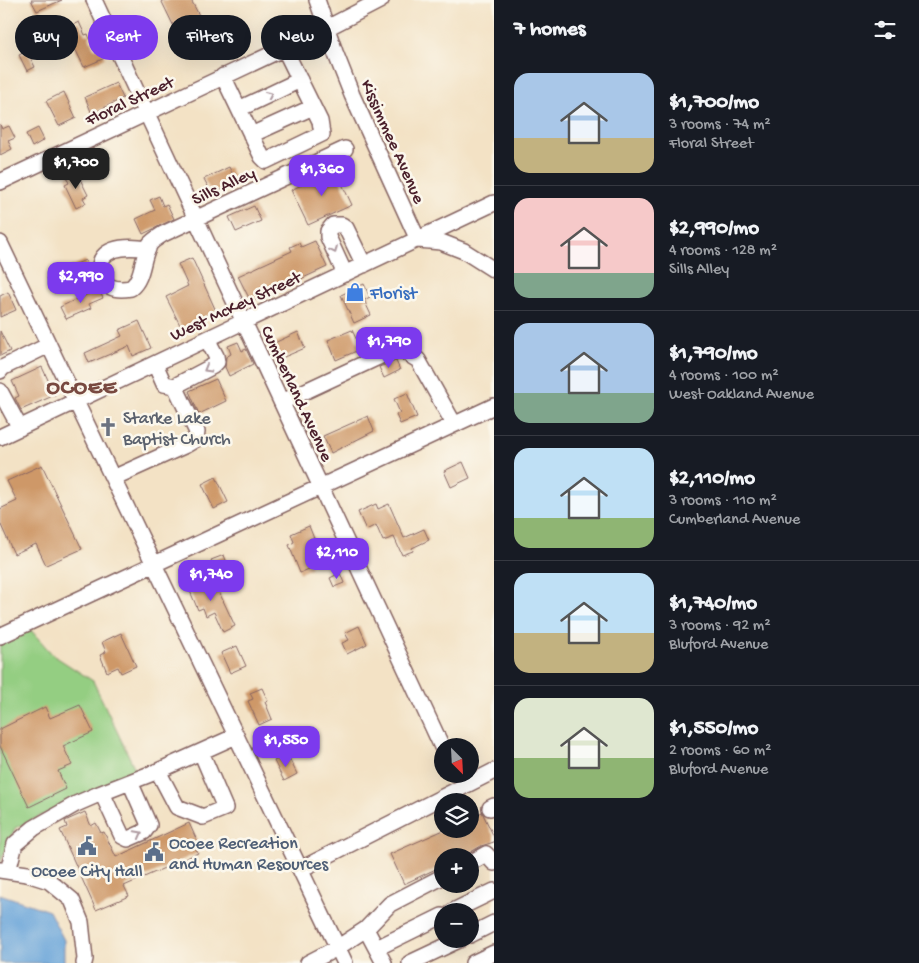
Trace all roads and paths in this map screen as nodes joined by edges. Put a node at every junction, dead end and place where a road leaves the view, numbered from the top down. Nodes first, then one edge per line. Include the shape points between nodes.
1 (94, 0) edge
2 (317, 0) edge
3 (381, 0) edge
4 (322, 15) edge
5 (332, 25) edge
6 (332, 43) edge
7 (261, 59) edge
8 (290, 60) edge
9 (223, 76) junction
10 (300, 80) junction
11 (313, 107) junction
12 (239, 109) junction
13 (147, 111) junction
14 (251, 135) junction
15 (345, 149) dead end
16 (0, 182) edge
17 (494, 203) edge
18 (196, 218) junction
19 (414, 241) junction
20 (0, 243) edge
21 (148, 248) dead end
22 (4, 263) edge
23 (364, 266) junction
24 (494, 270) edge
25 (346, 274) junction
26 (244, 322) junction
27 (207, 339) junction
28 (49, 345) junction
29 (155, 364) junction
30 (0, 371) edge
31 (175, 386) junction
32 (0, 391) edge
33 (76, 402) junction
34 (282, 402) junction
35 (494, 406) edge
36 (454, 424) junction
37 (20, 428) junction
38 (0, 437) edge
39 (112, 478) junction
40 (321, 486) junction
41 (154, 564) junction
42 (0, 636) edge
43 (236, 736) junction
44 (438, 738) edge
45 (201, 752) junction
46 (494, 770) edge
47 (158, 771) junction
48 (479, 774) edge
49 (130, 782) junction
50 (453, 783) edge
51 (102, 793) junction
52 (479, 858) edge
53 (494, 863) edge
54 (301, 869) junction
55 (4, 871) edge
56 (434, 881) edge
57 (494, 891) edge
58 (469, 903) edge
59 (434, 920) edge
60 (494, 923) edge
61 (366, 929) junction
62 (479, 930) edge
63 (337, 948) junction
64 (377, 948) junction
65 (442, 948) edge
66 (494, 953) edge
67 (84, 963) edge
68 (308, 963) edge
69 (345, 963) edge
70 (384, 963) edge
71 (410, 963) edge
72 (473, 963) edge

1 - 13 street, Cumberland Avenue
2 - 4 street, Kissimmee Avenue
3 - 5 street, Floral Street
6 - 19 street, Kissimmee Avenue
7 - 9 street, Floral Street
8 - 10 street
9 - 12 street
9 - 13 street, Floral Street
10 - 11 street
12 -> 10 street
11 - 14 street
11 - 14 street via 322,134 266,161
12 - 14 street
13 - 16 street, Floral Street
13 - 18 street, Cumberland Avenue
15 - 18 street, Sills Alley
17 - 19 street, West McKey Street
18 - 21 street, Sills Alley via 163,234
18 - 26 street, Cumberland Avenue
19 - 23 street, West McKey Street
19 - 24 street via 441,242 464,251
20 - 22 street
22 - 28 street
23 - 25 street, West McKey Street
23 -> 25 street via 346,228 333,225 328,237
25 - 26 street, West McKey Street
26 - 27 street, West McKey Street
26 - 34 street, Cumberland Avenue
27 - 29 street, West McKey Street
27 -> 31 street via 217,362
28 - 30 street
28 - 33 street
29 - 31 street via 164,384
29 - 33 street, West McKey Street
31 - 39 street via 198,432 196,439
32 - 37 street
33 - 37 street, West McKey Street
33 - 39 street
34 - 36 street via 387,353 403,351 418,360
34 - 40 street, Cumberland Avenue
35 - 36 street
36 - 40 street
37 - 38 street, West McKey Street
39 - 41 street
40 - 41 street
40 - 44 street, Cumberland Avenue
41 - 42 street
41 - 43 street
43 - 45 street
43 - 54 street
45 - 47 street
45 - 47 street via 225,808 203,817 176,807
46 - 48 street
47 - 49 street
49 - 51 street
51 -> 49 street via 122,836 128,839 144,832 149,825
50 - 54 street
51 - 55 street via 76,804 22,837 15,844
52 - 53 street via 486,854
54 - 63 street
55 - 67 street via 49,881 72,900 81,922
56 - 61 street via 390,904
57 - 58 street
59 - 64 street
60 - 62 street
61 - 63 street
61 - 64 street
63 - 68 street
63 - 69 street
64 - 70 street
65 - 71 street
66 - 72 street

